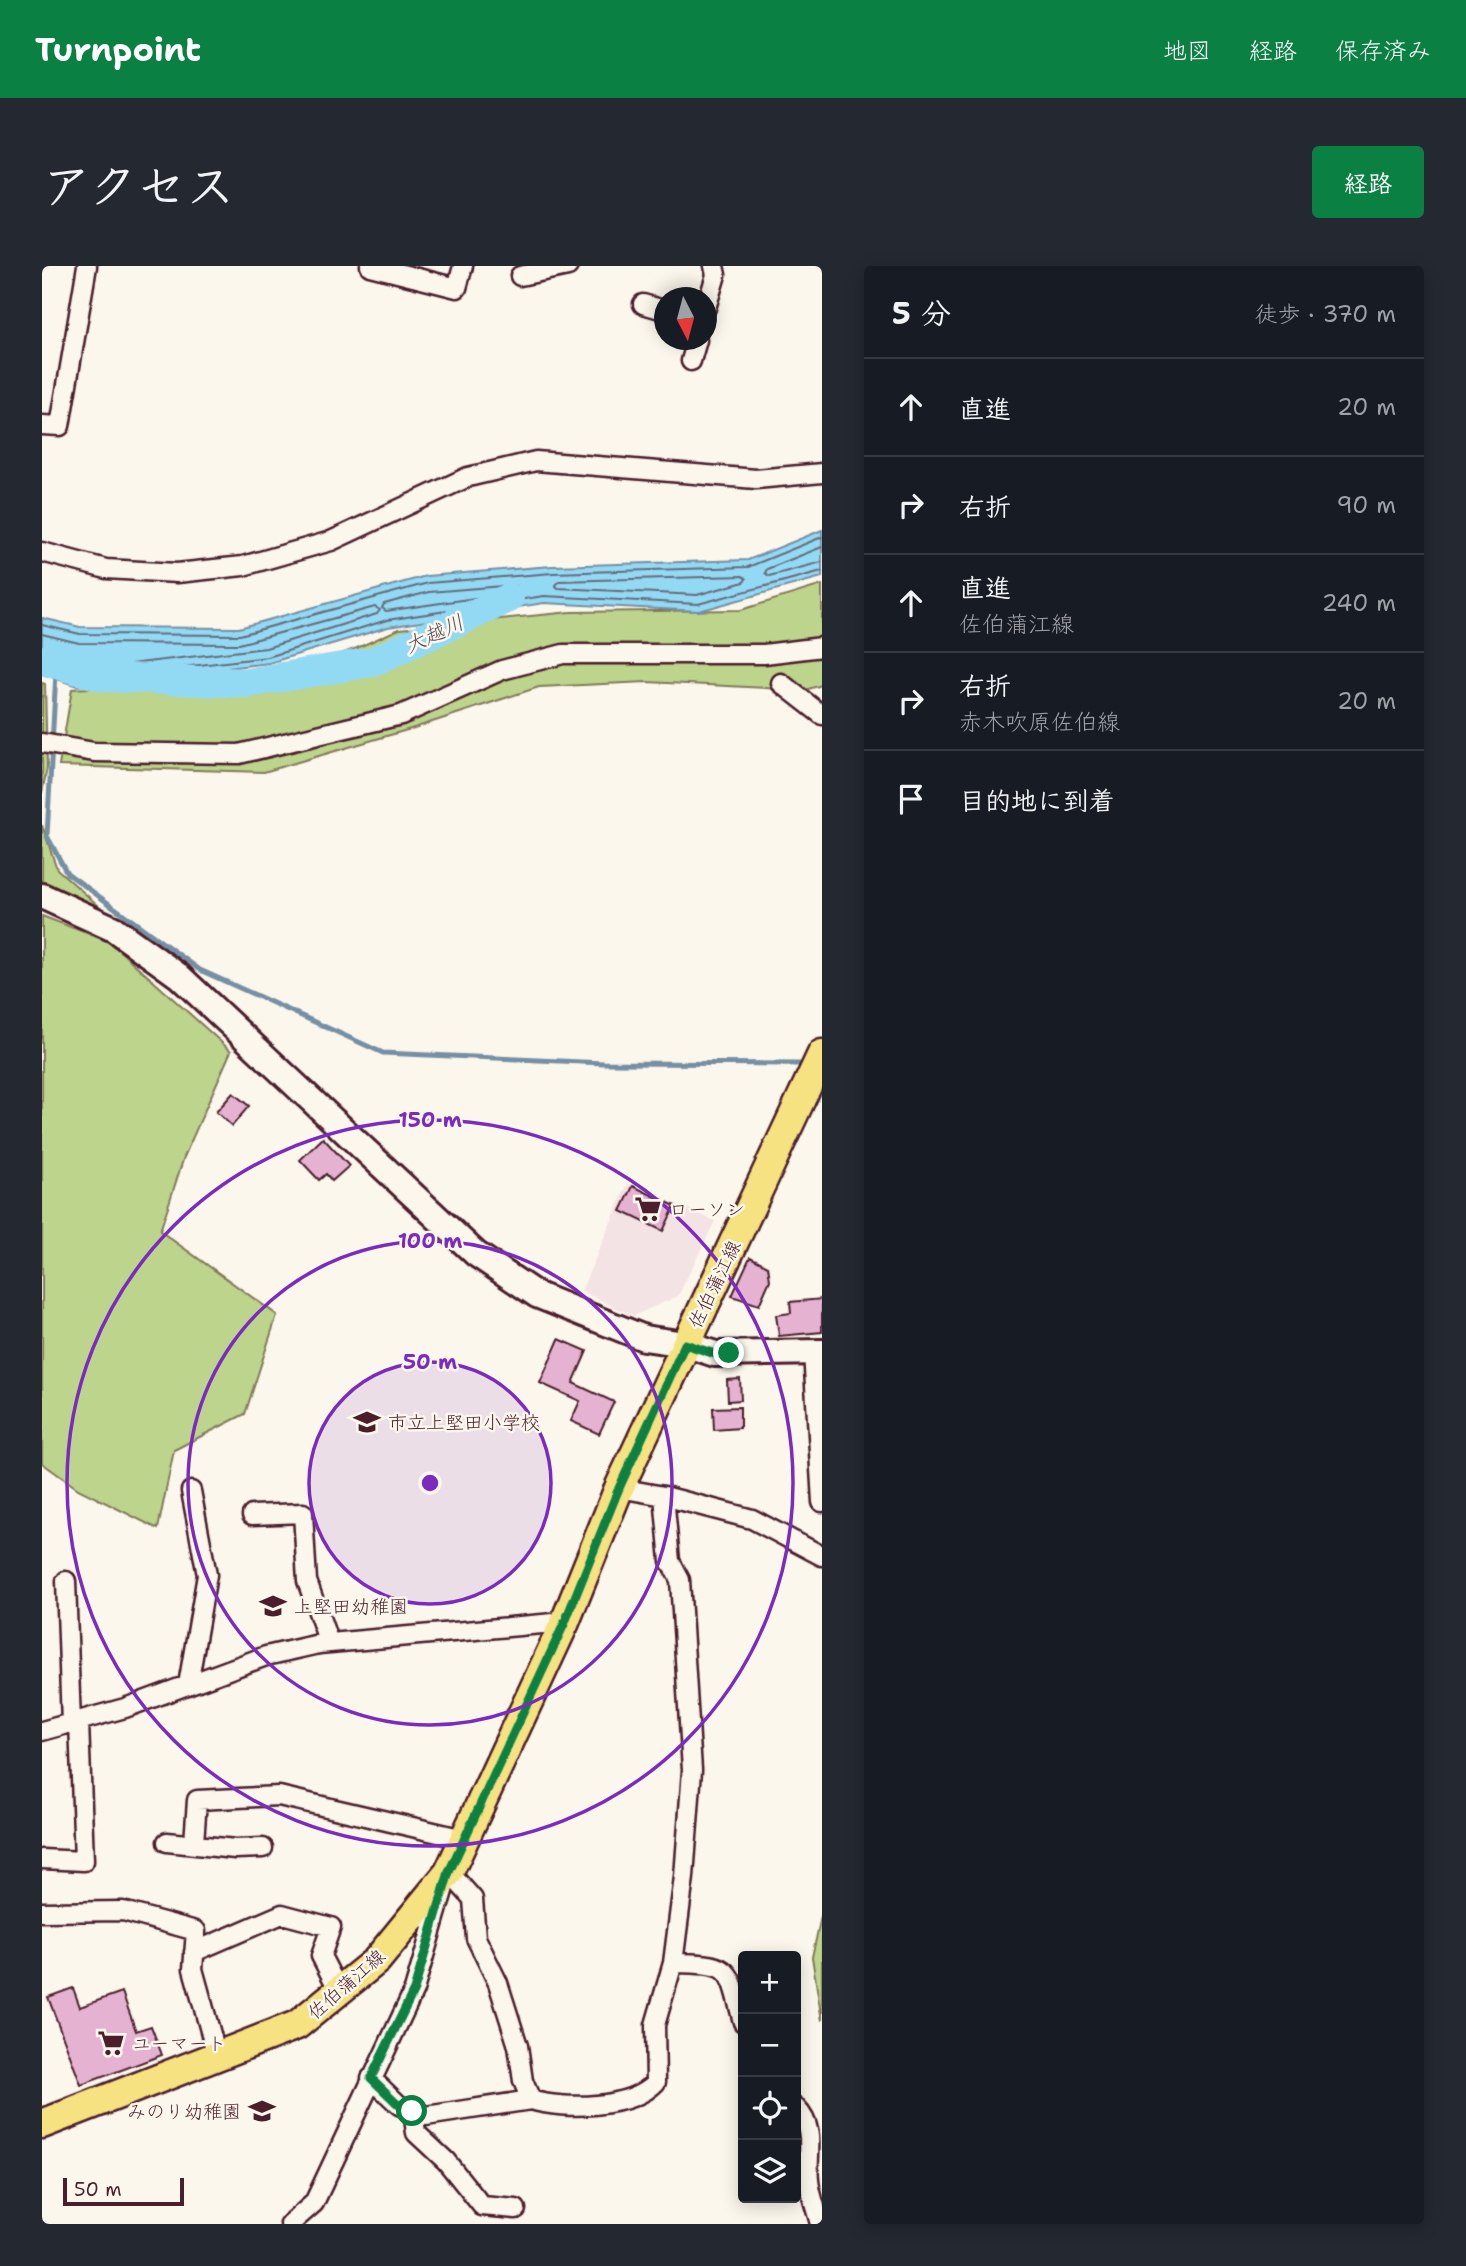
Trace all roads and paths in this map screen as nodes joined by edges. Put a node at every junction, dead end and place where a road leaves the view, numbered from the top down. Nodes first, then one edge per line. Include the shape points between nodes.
1 (87, 266) edge
2 (370, 266) edge
3 (463, 266) edge
4 (568, 266) edge
5 (714, 266) edge
6 (520, 276) dead end
7 (712, 287) edge
8 (643, 304) dead end
9 (654, 307) edge
10 (694, 350) edge
11 (691, 361) dead end
12 (42, 425) edge
13 (822, 473) edge
14 (42, 552) edge
15 (822, 647) edge
16 (781, 684) dead end
17 (822, 715) edge
18 (49, 744) edge
19 (42, 896) edge
20 (817, 1066) edge
21 (685, 1344) junction
22 (818, 1352) edge
23 (619, 1488) junction
24 (191, 1491) dead end
25 (664, 1496) junction
26 (822, 1502) edge
27 (252, 1515) dead end
28 (822, 1556) edge
29 (66, 1581) dead end
30 (565, 1622) junction
31 (329, 1643) junction
32 (188, 1685) junction
33 (75, 1723) junction
34 (42, 1731) edge
35 (464, 1839) junction
36 (167, 1842) dead end
37 (194, 1843) junction
38 (263, 1848) dead end
39 (42, 1859) edge
40 (449, 1872) junction
41 (42, 1912) edge
42 (194, 1952) junction
43 (673, 1964) junction
44 (340, 1993) junction
45 (741, 2014) edge
46 (217, 2056) junction
47 (371, 2078) junction
48 (531, 2101) junction
49 (412, 2111) junction
50 (801, 2113) edge
51 (42, 2124) edge
52 (516, 2209) dead end
53 (290, 2224) edge
54 (820, 2224) edge

1 - 12 street via 61,426
2 - 3 street via 457,288
4 - 6 street
5 - 7 street
8 - 9 street
10 - 11 street
13 - 14 street via 756,479 536,461 468,477 331,541 243,566 177,573 106,569
15 - 18 street via 764,654 563,654 502,670 401,715 239,754 94,752
16 - 17 street
19 - 21 street via 114,929 179,976 389,1175 505,1275 600,1323 644,1338
20 - 21 main road, 佐伯蒲江線
21 - 22 street via 715,1354
21 - 23 main road, 佐伯蒲江線
22 - 26 street
23 - 25 street
23 - 30 main road, 佐伯蒲江線
24 - 32 street via 207,1575
25 - 28 street via 752,1519
25 - 43 street via 670,1561 680,1580 692,1770
27 - 31 street via 303,1513 307,1581
29 - 33 street
30 - 31 street
30 - 35 main road, 佐伯蒲江線
31 - 32 street via 266,1656
32 - 33 street
33 - 34 street
33 - 39 street via 84,1861
35 - 37 street via 279,1796 197,1800
35 - 40 main road, 佐伯蒲江線
36 - 37 street
37 - 38 street
40 - 44 main road, 佐伯蒲江線 via 377,1961
40 - 47 street via 414,1990
40 - 48 street via 473,1899 476,1938 498,1983
41 - 42 street via 123,1911 196,1931
42 - 44 street via 282,1914 331,1927 321,1956
42 - 46 street via 192,1969
43 - 45 street via 713,1964 730,1976
43 - 48 street via 655,2025 656,2082 647,2092 606,2104 552,2107
44 - 46 main road, 佐伯蒲江線 via 297,2025
46 - 51 main road, 佐伯蒲江線
47 - 49 street
47 - 53 street via 314,2203
48 - 49 street via 426,2116
49 - 52 street via 416,2133 482,2206
50 - 54 street via 811,2140 809,2185

